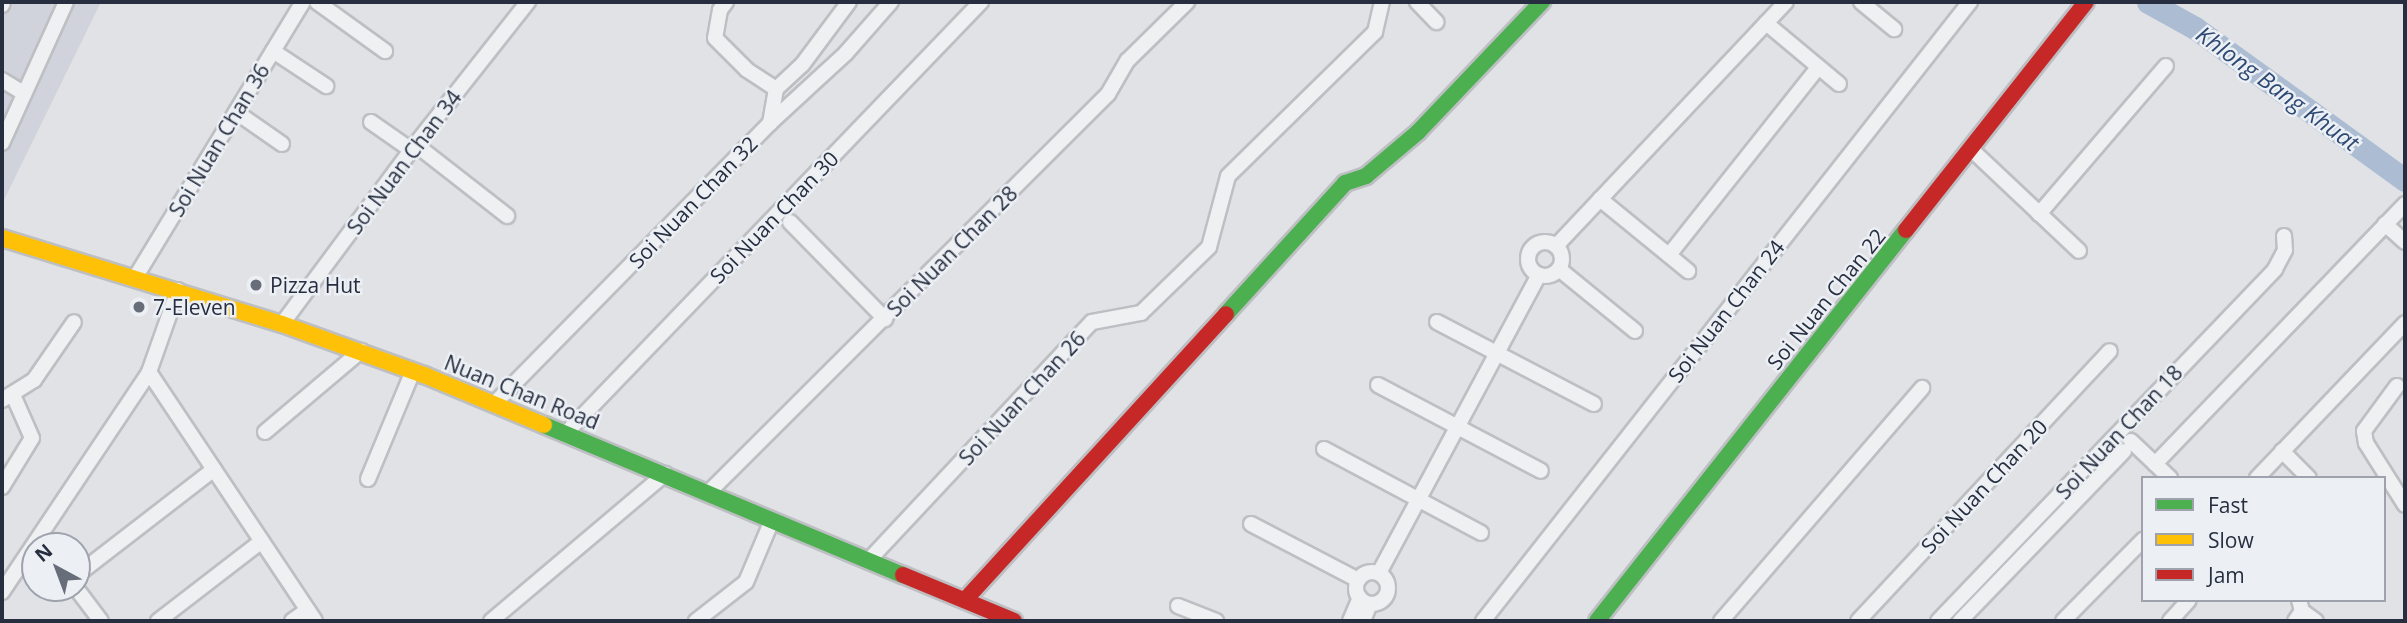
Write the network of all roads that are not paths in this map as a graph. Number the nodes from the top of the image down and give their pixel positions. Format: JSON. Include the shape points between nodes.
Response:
{"nodes":[{"id":1,"x":66,"y":2,"type":"edge"},
{"id":2,"x":303,"y":2,"type":"edge"},
{"id":3,"x":317,"y":2,"type":"edge"},
{"id":4,"x":726,"y":2,"type":"edge"},
{"id":5,"x":849,"y":2,"type":"edge"},
{"id":6,"x":891,"y":2,"type":"edge"},
{"id":7,"x":981,"y":2,"type":"edge"},
{"id":8,"x":1187,"y":2,"type":"edge"},
{"id":9,"x":1382,"y":2,"type":"edge"},
{"id":10,"x":1417,"y":2,"type":"edge"},
{"id":11,"x":1542,"y":2,"type":"edge"},
{"id":12,"x":1786,"y":2,"type":"edge"},
{"id":13,"x":1861,"y":2,"type":"edge"},
{"id":14,"x":1970,"y":2,"type":"edge"},
{"id":15,"x":2086,"y":2,"type":"edge"},
{"id":16,"x":521,"y":4,"type":"edge"},
{"id":17,"x":1436,"y":22,"type":"dead end"},
{"id":18,"x":1766,"y":23,"type":"junction"},
{"id":19,"x":1894,"y":29,"type":"dead end"},
{"id":20,"x":272,"y":51,"type":"junction"},
{"id":21,"x":385,"y":51,"type":"dead end"},
{"id":22,"x":2166,"y":66,"type":"dead end"},
{"id":23,"x":1818,"y":68,"type":"junction"},
{"id":24,"x":2,"y":80,"type":"edge"},
{"id":25,"x":1839,"y":84,"type":"dead end"},
{"id":26,"x":326,"y":86,"type":"dead end"},
{"id":27,"x":776,"y":89,"type":"junction"},
{"id":28,"x":24,"y":93,"type":"junction"},
{"id":29,"x":236,"y":112,"type":"junction"},
{"id":30,"x":371,"y":122,"type":"dead end"},
{"id":31,"x":770,"y":123,"type":"junction"},
{"id":32,"x":2,"y":143,"type":"edge"},
{"id":33,"x":282,"y":145,"type":"dead end"},
{"id":34,"x":413,"y":147,"type":"junction"},
{"id":35,"x":1972,"y":150,"type":"junction"},
{"id":36,"x":1600,"y":199,"type":"junction"},
{"id":37,"x":2405,"y":204,"type":"edge"},
{"id":38,"x":2039,"y":214,"type":"junction"},
{"id":39,"x":507,"y":216,"type":"dead end"},
{"id":40,"x":789,"y":222,"type":"dead end"},
{"id":41,"x":2385,"y":224,"type":"junction"},
{"id":42,"x":2284,"y":236,"type":"dead end"},
{"id":43,"x":2,"y":237,"type":"edge"},
{"id":44,"x":2405,"y":242,"type":"edge"},
{"id":45,"x":1556,"y":246,"type":"junction"},
{"id":46,"x":2079,"y":251,"type":"dead end"},
{"id":47,"x":1670,"y":255,"type":"junction"},
{"id":48,"x":1559,"y":269,"type":"junction"},
{"id":49,"x":1688,"y":271,"type":"dead end"},
{"id":50,"x":1539,"y":275,"type":"junction"},
{"id":51,"x":135,"y":278,"type":"junction"},
{"id":52,"x":178,"y":290,"type":"junction"},
{"id":53,"x":885,"y":319,"type":"junction"},
{"id":54,"x":1437,"y":321,"type":"dead end"},
{"id":55,"x":74,"y":322,"type":"dead end"},
{"id":56,"x":2405,"y":323,"type":"edge"},
{"id":57,"x":282,"y":324,"type":"junction"},
{"id":58,"x":1635,"y":331,"type":"dead end"},
{"id":59,"x":360,"y":351,"type":"junction"},
{"id":60,"x":2110,"y":351,"type":"dead end"},
{"id":61,"x":1497,"y":352,"type":"junction"},
{"id":62,"x":413,"y":371,"type":"junction"},
{"id":63,"x":149,"y":372,"type":"junction"},
{"id":64,"x":1378,"y":385,"type":"dead end"},
{"id":65,"x":2397,"y":386,"type":"dead end"},
{"id":66,"x":1922,"y":388,"type":"dead end"},
{"id":67,"x":7,"y":397,"type":"edge"},
{"id":68,"x":495,"y":403,"type":"junction"},
{"id":69,"x":1594,"y":404,"type":"dead end"},
{"id":70,"x":1456,"y":425,"type":"junction"},
{"id":71,"x":265,"y":432,"type":"dead end"},
{"id":72,"x":567,"y":432,"type":"junction"},
{"id":73,"x":1324,"y":449,"type":"dead end"},
{"id":74,"x":2282,"y":451,"type":"junction"},
{"id":75,"x":2155,"y":464,"type":"junction"},
{"id":76,"x":214,"y":469,"type":"junction"},
{"id":77,"x":1541,"y":471,"type":"dead end"},
{"id":78,"x":665,"y":474,"type":"junction"},
{"id":79,"x":2167,"y":476,"type":"edge"},
{"id":80,"x":2260,"y":476,"type":"edge"},
{"id":81,"x":2307,"y":476,"type":"edge"},
{"id":82,"x":368,"y":479,"type":"dead end"},
{"id":83,"x":2,"y":487,"type":"edge"},
{"id":84,"x":708,"y":493,"type":"junction"},
{"id":85,"x":1418,"y":500,"type":"junction"},
{"id":86,"x":2405,"y":505,"type":"edge"},
{"id":87,"x":772,"y":520,"type":"junction"},
{"id":88,"x":1251,"y":524,"type":"dead end"},
{"id":89,"x":47,"y":532,"type":"edge"},
{"id":90,"x":1481,"y":533,"type":"dead end"},
{"id":91,"x":262,"y":541,"type":"junction"},
{"id":92,"x":2141,"y":542,"type":"edge"},
{"id":93,"x":2013,"y":544,"type":"junction"},
{"id":94,"x":2024,"y":555,"type":"junction"},
{"id":95,"x":869,"y":560,"type":"junction"},
{"id":96,"x":91,"y":564,"type":"edge"},
{"id":97,"x":21,"y":568,"type":"edge"},
{"id":98,"x":1379,"y":573,"type":"junction"},
{"id":99,"x":1358,"y":580,"type":"junction"},
{"id":100,"x":2,"y":592,"type":"edge"},
{"id":101,"x":965,"y":600,"type":"junction"},
{"id":102,"x":1365,"y":601,"type":"junction"},
{"id":103,"x":87,"y":602,"type":"edge"},
{"id":104,"x":2187,"y":602,"type":"edge"},
{"id":105,"x":1178,"y":606,"type":"dead end"},
{"id":106,"x":2298,"y":611,"type":"edge"},
{"id":107,"x":311,"y":615,"type":"edge"},
{"id":108,"x":101,"y":621,"type":"edge"},
{"id":109,"x":158,"y":621,"type":"edge"},
{"id":110,"x":292,"y":621,"type":"edge"},
{"id":111,"x":491,"y":621,"type":"edge"},
{"id":112,"x":696,"y":621,"type":"edge"},
{"id":113,"x":1014,"y":621,"type":"edge"},
{"id":114,"x":1216,"y":621,"type":"edge"},
{"id":115,"x":1350,"y":621,"type":"edge"},
{"id":116,"x":1363,"y":621,"type":"edge"},
{"id":117,"x":1483,"y":621,"type":"edge"},
{"id":118,"x":1597,"y":621,"type":"edge"},
{"id":119,"x":1721,"y":621,"type":"edge"},
{"id":120,"x":1858,"y":621,"type":"edge"},
{"id":121,"x":1938,"y":621,"type":"edge"},
{"id":122,"x":1961,"y":621,"type":"edge"},
{"id":123,"x":2063,"y":621,"type":"edge"},
{"id":124,"x":2169,"y":621,"type":"edge"},
{"id":125,"x":2316,"y":621,"type":"edge"}],
"edges":[{"from":1,"to":28,"type":"street"},
{"from":2,"to":20,"type":"street","name":"Soi Nuan Chan 36"},
{"from":3,"to":21,"type":"street"},
{"from":4,"to":27,"type":"street","via":[[715,38],[747,70]]},
{"from":5,"to":27,"type":"street","via":[[802,65]]},
{"from":6,"to":31,"type":"street","name":"Soi Nuan Chan 32","via":[[846,53]]},
{"from":7,"to":72,"type":"street","name":"Soi Nuan Chan 30"},
{"from":8,"to":53,"type":"street","name":"Soi Nuan Chan 28","via":[[1128,60],[1108,94]]},
{"from":9,"to":95,"type":"street","name":"Soi Nuan Chan 26","via":[[1375,32],[1228,176],[1209,247],[1141,313],[1093,322]]},
{"from":10,"to":17,"type":"street"},
{"from":11,"to":101,"type":"street","via":[[1418,132],[1366,176],[1345,183]]},
{"from":12,"to":18,"type":"street"},
{"from":13,"to":19,"type":"street"},
{"from":14,"to":117,"type":"street","name":"Soi Nuan Chan 24"},
{"from":15,"to":35,"type":"street","name":"Soi Nuan Chan 22"},
{"from":16,"to":34,"type":"street","name":"Soi Nuan Chan 34"},
{"from":18,"to":23,"type":"street"},
{"from":18,"to":36,"type":"street"},
{"from":20,"to":26,"type":"street"},
{"from":20,"to":29,"type":"street","name":"Soi Nuan Chan 36"},
{"from":22,"to":38,"type":"street"},
{"from":23,"to":25,"type":"street"},
{"from":23,"to":47,"type":"street"},
{"from":24,"to":28,"type":"street"},
{"from":27,"to":31,"type":"street"},
{"from":28,"to":32,"type":"street"},
{"from":29,"to":33,"type":"street"},
{"from":29,"to":51,"type":"street","name":"Soi Nuan Chan 36"},
{"from":30,"to":34,"type":"street"},
{"from":31,"to":68,"type":"street","name":"Soi Nuan Chan 32"},
{"from":34,"to":39,"type":"street"},
{"from":34,"to":57,"type":"street","name":"Soi Nuan Chan 34"},
{"from":35,"to":38,"type":"street"},
{"from":35,"to":118,"type":"street","name":"Soi Nuan Chan 22"},
{"from":36,"to":45,"type":"street"},
{"from":36,"to":47,"type":"street"},
{"from":37,"to":41,"type":"street"},
{"from":38,"to":46,"type":"street"},
{"from":40,"to":53,"type":"street"},
{"from":41,"to":44,"type":"street"},
{"from":41,"to":75,"type":"street"},
{"from":42,"to":93,"type":"street","name":"Soi Nuan Chan 18","via":[[2285,250],[2275,269]]},
{"from":43,"to":51,"type":"street","name":"Nuan Chan Road"},
{"from":45,"to":48,"type":"street","via":[[1562,257]]},
{"from":45,"to":50,"type":"street","via":[[1540,243],[1531,251],[1528,262]]},
{"from":47,"to":49,"type":"street"},
{"from":48,"to":50,"type":"street","via":[[1550,276]]},
{"from":48,"to":58,"type":"street"},
{"from":50,"to":61,"type":"street"},
{"from":51,"to":52,"type":"street","name":"Nuan Chan Road"},
{"from":52,"to":57,"type":"street","name":"Nuan Chan Road"},
{"from":52,"to":63,"type":"street"},
{"from":53,"to":84,"type":"street","name":"Soi Nuan Chan 28"},
{"from":54,"to":61,"type":"street"},
{"from":55,"to":67,"type":"street","via":[[34,380]]},
{"from":56,"to":74,"type":"street"},
{"from":57,"to":59,"type":"street","name":"Nuan Chan Road"},
{"from":59,"to":62,"type":"street","name":"Nuan Chan Road"},
{"from":59,"to":71,"type":"street"},
{"from":60,"to":120,"type":"street","name":"Soi Nuan Chan 20"},
{"from":61,"to":69,"type":"street"},
{"from":61,"to":70,"type":"street"},
{"from":62,"to":68,"type":"street","name":"Nuan Chan Road"},
{"from":62,"to":82,"type":"street"},
{"from":63,"to":76,"type":"street"},
{"from":63,"to":89,"type":"street"},
{"from":64,"to":70,"type":"street"},
{"from":65,"to":86,"type":"street","via":[[2364,431],[2366,443]]},
{"from":66,"to":119,"type":"street"},
{"from":67,"to":83,"type":"street","via":[[32,438]]},
{"from":68,"to":72,"type":"street","name":"Nuan Chan Road"},
{"from":70,"to":77,"type":"street"},
{"from":70,"to":85,"type":"street"},
{"from":72,"to":78,"type":"street","name":"Nuan Chan Road"},
{"from":73,"to":85,"type":"street"},
{"from":74,"to":80,"type":"street"},
{"from":74,"to":81,"type":"street"},
{"from":75,"to":79,"type":"street"},
{"from":75,"to":94,"type":"street","via":[[2128,446]]},
{"from":76,"to":91,"type":"street"},
{"from":76,"to":96,"type":"street"},
{"from":78,"to":84,"type":"street","name":"Nuan Chan Road"},
{"from":78,"to":111,"type":"street"},
{"from":84,"to":87,"type":"street","name":"Nuan Chan Road"},
{"from":85,"to":90,"type":"street"},
{"from":85,"to":98,"type":"street"},
{"from":87,"to":95,"type":"street","name":"Nuan Chan Road"},
{"from":87,"to":112,"type":"street","via":[[746,582]]},
{"from":88,"to":99,"type":"street"},
{"from":91,"to":107,"type":"street"},
{"from":91,"to":109,"type":"street"},
{"from":92,"to":123,"type":"street"},
{"from":93,"to":94,"type":"street"},
{"from":93,"to":121,"type":"street","name":"Soi Nuan Chan 18"},
{"from":94,"to":122,"type":"street"},
{"from":95,"to":101,"type":"street","name":"Nuan Chan Road"},
{"from":97,"to":100,"type":"street"},
{"from":98,"to":99,"type":"street","via":[[1367,573]]},
{"from":98,"to":102,"type":"street","via":[[1388,583],[1388,594]]},
{"from":99,"to":102,"type":"street"},
{"from":101,"to":113,"type":"street","name":"Nuan Chan Road"},
{"from":102,"to":115,"type":"street"},
{"from":102,"to":116,"type":"street"},
{"from":103,"to":108,"type":"street"},
{"from":104,"to":124,"type":"street"},
{"from":105,"to":114,"type":"street"},
{"from":106,"to":125,"type":"street"},
{"from":107,"to":110,"type":"street"}]}
